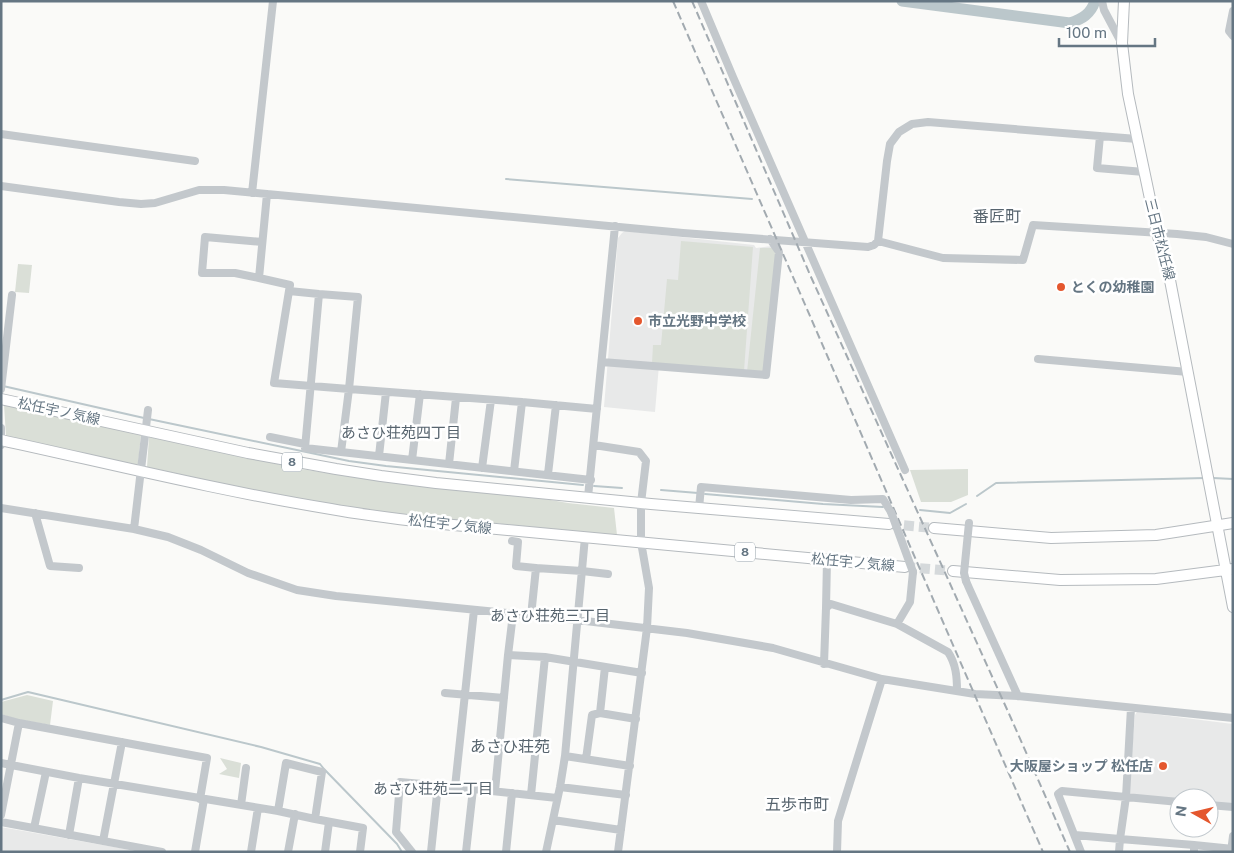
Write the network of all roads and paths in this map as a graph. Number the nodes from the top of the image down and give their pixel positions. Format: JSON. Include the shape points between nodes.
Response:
{"nodes":[{"id":1,"x":273,"y":1,"type":"edge"},
{"id":2,"x":701,"y":1,"type":"edge"},
{"id":3,"x":1102,"y":1,"type":"edge"},
{"id":4,"x":1124,"y":1,"type":"edge"},
{"id":5,"x":1233,"y":11,"type":"edge"},
{"id":6,"x":1233,"y":36,"type":"edge"},
{"id":7,"x":1122,"y":43,"type":"junction"},
{"id":8,"x":1,"y":134,"type":"edge"},
{"id":9,"x":1100,"y":136,"type":"junction"},
{"id":10,"x":1137,"y":139,"type":"junction"},
{"id":11,"x":195,"y":160,"type":"dead end"},
{"id":12,"x":1144,"y":172,"type":"junction"},
{"id":13,"x":1,"y":186,"type":"edge"},
{"id":14,"x":252,"y":193,"type":"junction"},
{"id":15,"x":267,"y":194,"type":"junction"},
{"id":16,"x":615,"y":226,"type":"junction"},
{"id":17,"x":1157,"y":232,"type":"junction"},
{"id":18,"x":770,"y":239,"type":"junction"},
{"id":19,"x":878,"y":241,"type":"junction"},
{"id":20,"x":262,"y":242,"type":"junction"},
{"id":21,"x":805,"y":242,"type":"junction"},
{"id":22,"x":1233,"y":244,"type":"edge"},
{"id":23,"x":259,"y":278,"type":"junction"},
{"id":24,"x":289,"y":291,"type":"junction"},
{"id":25,"x":319,"y":294,"type":"junction"},
{"id":26,"x":12,"y":295,"type":"dead end"},
{"id":27,"x":1038,"y":358,"type":"dead end"},
{"id":28,"x":602,"y":362,"type":"junction"},
{"id":29,"x":1188,"y":372,"type":"junction"},
{"id":30,"x":2,"y":385,"type":"edge"},
{"id":31,"x":311,"y":386,"type":"junction"},
{"id":32,"x":349,"y":389,"type":"junction"},
{"id":33,"x":386,"y":392,"type":"junction"},
{"id":34,"x":420,"y":394,"type":"junction"},
{"id":35,"x":456,"y":398,"type":"junction"},
{"id":36,"x":1,"y":399,"type":"edge"},
{"id":37,"x":490,"y":400,"type":"junction"},
{"id":38,"x":522,"y":402,"type":"junction"},
{"id":39,"x":556,"y":405,"type":"junction"},
{"id":40,"x":597,"y":409,"type":"junction"},
{"id":41,"x":148,"y":412,"type":"dead end"},
{"id":42,"x":147,"y":427,"type":"junction"},
{"id":43,"x":1,"y":428,"type":"edge"},
{"id":44,"x":270,"y":437,"type":"dead end"},
{"id":45,"x":2,"y":442,"type":"edge"},
{"id":46,"x":306,"y":444,"type":"junction"},
{"id":47,"x":594,"y":445,"type":"junction"},
{"id":48,"x":341,"y":452,"type":"junction"},
{"id":49,"x":379,"y":456,"type":"junction"},
{"id":50,"x":412,"y":460,"type":"junction"},
{"id":51,"x":449,"y":464,"type":"junction"},
{"id":52,"x":482,"y":468,"type":"junction"},
{"id":53,"x":141,"y":470,"type":"junction"},
{"id":54,"x":905,"y":470,"type":"dead end"},
{"id":55,"x":514,"y":471,"type":"junction"},
{"id":56,"x":548,"y":474,"type":"junction"},
{"id":57,"x":591,"y":480,"type":"junction"},
{"id":58,"x":588,"y":498,"type":"junction"},
{"id":59,"x":642,"y":502,"type":"junction"},
{"id":60,"x":1,"y":508,"type":"edge"},
{"id":61,"x":699,"y":508,"type":"junction"},
{"id":62,"x":35,"y":513,"type":"junction"},
{"id":63,"x":969,"y":523,"type":"dead end"},
{"id":64,"x":1233,"y":523,"type":"edge"},
{"id":65,"x":889,"y":524,"type":"tunnel mouth"},
{"id":66,"x":1217,"y":526,"type":"junction"},
{"id":67,"x":934,"y":528,"type":"tunnel mouth"},
{"id":68,"x":134,"y":529,"type":"junction"},
{"id":69,"x":585,"y":537,"type":"junction"},
{"id":70,"x":512,"y":541,"type":"dead end"},
{"id":71,"x":641,"y":542,"type":"junction"},
{"id":72,"x":827,"y":560,"type":"junction"},
{"id":73,"x":79,"y":568,"type":"dead end"},
{"id":74,"x":536,"y":568,"type":"junction"},
{"id":75,"x":909,"y":570,"type":"junction"},
{"id":76,"x":1229,"y":570,"type":"edge"},
{"id":77,"x":582,"y":571,"type":"junction"},
{"id":78,"x":953,"y":571,"type":"tunnel mouth"},
{"id":79,"x":608,"y":574,"type":"dead end"},
{"id":80,"x":1233,"y":607,"type":"edge"},
{"id":81,"x":826,"y":608,"type":"junction"},
{"id":82,"x":474,"y":610,"type":"junction"},
{"id":83,"x":513,"y":614,"type":"junction"},
{"id":84,"x":531,"y":616,"type":"junction"},
{"id":85,"x":577,"y":620,"type":"junction"},
{"id":86,"x":897,"y":624,"type":"junction"},
{"id":87,"x":647,"y":628,"type":"junction"},
{"id":88,"x":508,"y":655,"type":"junction"},
{"id":89,"x":545,"y":658,"type":"junction"},
{"id":90,"x":574,"y":663,"type":"junction"},
{"id":91,"x":824,"y":664,"type":"junction"},
{"id":92,"x":605,"y":667,"type":"junction"},
{"id":93,"x":642,"y":673,"type":"junction"},
{"id":94,"x":882,"y":679,"type":"junction"},
{"id":95,"x":957,"y":692,"type":"junction"},
{"id":96,"x":445,"y":693,"type":"dead end"},
{"id":97,"x":464,"y":695,"type":"junction"},
{"id":98,"x":1018,"y":696,"type":"junction"},
{"id":99,"x":504,"y":698,"type":"junction"},
{"id":100,"x":1131,"y":708,"type":"junction"},
{"id":101,"x":600,"y":713,"type":"junction"},
{"id":102,"x":1,"y":718,"type":"edge"},
{"id":103,"x":1233,"y":718,"type":"edge"},
{"id":104,"x":636,"y":719,"type":"junction"},
{"id":105,"x":19,"y":723,"type":"junction"},
{"id":106,"x":122,"y":742,"type":"junction"},
{"id":107,"x":565,"y":756,"type":"junction"},
{"id":108,"x":586,"y":759,"type":"junction"},
{"id":109,"x":1,"y":763,"type":"edge"},
{"id":110,"x":11,"y":765,"type":"junction"},
{"id":111,"x":630,"y":766,"type":"junction"},
{"id":112,"x":246,"y":768,"type":"dead end"},
{"id":113,"x":46,"y":772,"type":"junction"},
{"id":114,"x":79,"y":778,"type":"junction"},
{"id":115,"x":115,"y":784,"type":"junction"},
{"id":116,"x":438,"y":786,"type":"junction"},
{"id":117,"x":455,"y":787,"type":"junction"},
{"id":118,"x":560,"y":787,"type":"junction"},
{"id":119,"x":473,"y":789,"type":"junction"},
{"id":120,"x":495,"y":791,"type":"junction"},
{"id":121,"x":512,"y":792,"type":"junction"},
{"id":122,"x":531,"y":795,"type":"junction"},
{"id":123,"x":626,"y":795,"type":"junction"},
{"id":124,"x":557,"y":798,"type":"junction"},
{"id":125,"x":1126,"y":798,"type":"junction"},
{"id":126,"x":202,"y":799,"type":"junction"},
{"id":127,"x":1169,"y":801,"type":"edge"},
{"id":128,"x":241,"y":805,"type":"junction"},
{"id":129,"x":1219,"y":806,"type":"edge"},
{"id":130,"x":258,"y":808,"type":"junction"},
{"id":131,"x":1233,"y":808,"type":"edge"},
{"id":132,"x":278,"y":811,"type":"junction"},
{"id":133,"x":295,"y":814,"type":"junction"},
{"id":134,"x":1,"y":815,"type":"edge"},
{"id":135,"x":315,"y":819,"type":"junction"},
{"id":136,"x":553,"y":820,"type":"junction"},
{"id":137,"x":1,"y":822,"type":"edge"},
{"id":138,"x":329,"y":822,"type":"junction"},
{"id":139,"x":34,"y":828,"type":"junction"},
{"id":140,"x":621,"y":830,"type":"junction"},
{"id":141,"x":69,"y":835,"type":"junction"},
{"id":142,"x":1075,"y":835,"type":"junction"},
{"id":143,"x":1233,"y":836,"type":"edge"},
{"id":144,"x":1120,"y":839,"type":"junction"},
{"id":145,"x":103,"y":841,"type":"junction"},
{"id":146,"x":1158,"y":842,"type":"junction"},
{"id":147,"x":1194,"y":849,"type":"edge"},
{"id":148,"x":1232,"y":850,"type":"edge"},
{"id":149,"x":362,"y":851,"type":"edge"},
{"id":150,"x":162,"y":852,"type":"edge"},
{"id":151,"x":195,"y":852,"type":"edge"},
{"id":152,"x":251,"y":852,"type":"edge"},
{"id":153,"x":288,"y":852,"type":"edge"},
{"id":154,"x":325,"y":852,"type":"edge"},
{"id":155,"x":412,"y":852,"type":"edge"},
{"id":156,"x":430,"y":852,"type":"edge"},
{"id":157,"x":466,"y":852,"type":"edge"},
{"id":158,"x":506,"y":852,"type":"edge"},
{"id":159,"x":546,"y":852,"type":"edge"},
{"id":160,"x":618,"y":852,"type":"edge"},
{"id":161,"x":837,"y":852,"type":"edge"},
{"id":162,"x":1081,"y":852,"type":"edge"},
{"id":163,"x":1119,"y":852,"type":"edge"},
{"id":164,"x":1158,"y":852,"type":"edge"}],
"edges":[{"from":1,"to":14,"type":"street"},
{"from":2,"to":21,"type":"street"},
{"from":3,"to":7,"type":"street"},
{"from":4,"to":7,"type":"main road","name":"三日市松任線"},
{"from":5,"to":6,"type":"street","via":[[1229,31]]},
{"from":7,"to":10,"type":"main road","name":"三日市松任線"},
{"from":8,"to":11,"type":"street"},
{"from":9,"to":10,"type":"street"},
{"from":9,"to":12,"type":"street","via":[[1097,168]]},
{"from":9,"to":19,"type":"street","via":[[928,122],[912,124],[899,132],[890,144]]},
{"from":10,"to":12,"type":"main road","name":"三日市松任線"},
{"from":12,"to":17,"type":"main road","name":"三日市松任線"},
{"from":13,"to":14,"type":"street","via":[[141,204],[199,190]]},
{"from":14,"to":15,"type":"street"},
{"from":15,"to":16,"type":"street"},
{"from":15,"to":20,"type":"street"},
{"from":16,"to":18,"type":"street"},
{"from":16,"to":28,"type":"street"},
{"from":17,"to":19,"type":"street","via":[[1033,226],[1023,260],[943,258]]},
{"from":17,"to":22,"type":"street","via":[[1206,237]]},
{"from":17,"to":29,"type":"main road","name":"三日市松任線","via":[[1170,275]]},
{"from":18,"to":21,"type":"street"},
{"from":18,"to":28,"type":"street","via":[[779,252],[766,375]]},
{"from":19,"to":21,"type":"street","via":[[868,247]]},
{"from":20,"to":23,"type":"street"},
{"from":20,"to":23,"type":"street","via":[[205,237],[202,273],[235,273]]},
{"from":21,"to":54,"type":"street"},
{"from":23,"to":24,"type":"street","via":[[290,285]]},
{"from":24,"to":25,"type":"street"},
{"from":24,"to":31,"type":"street","via":[[274,383]]},
{"from":25,"to":31,"type":"street"},
{"from":25,"to":32,"type":"street","via":[[358,297]]},
{"from":26,"to":30,"type":"street"},
{"from":27,"to":29,"type":"street"},
{"from":28,"to":40,"type":"street"},
{"from":29,"to":66,"type":"main road","name":"三日市松任線"},
{"from":31,"to":32,"type":"street"},
{"from":31,"to":46,"type":"street"},
{"from":32,"to":33,"type":"street"},
{"from":32,"to":48,"type":"street"},
{"from":33,"to":34,"type":"street"},
{"from":33,"to":49,"type":"street"},
{"from":34,"to":35,"type":"street"},
{"from":34,"to":50,"type":"street"},
{"from":35,"to":37,"type":"street"},
{"from":35,"to":51,"type":"street"},
{"from":36,"to":42,"type":"main road","name":"松任宇ノ気線","number":"8"},
{"from":37,"to":38,"type":"street"},
{"from":37,"to":52,"type":"street"},
{"from":38,"to":39,"type":"street"},
{"from":38,"to":55,"type":"street"},
{"from":39,"to":40,"type":"street"},
{"from":39,"to":56,"type":"street"},
{"from":40,"to":47,"type":"street"},
{"from":41,"to":42,"type":"street"},
{"from":42,"to":53,"type":"street"},
{"from":42,"to":58,"type":"main road","name":"松任宇ノ気線","number":"8","via":[[256,454],[345,471]]},
{"from":43,"to":45,"type":"street"},
{"from":44,"to":46,"type":"street"},
{"from":45,"to":53,"type":"main road","name":"松任宇ノ気線","number":"8"},
{"from":46,"to":48,"type":"street","via":[[305,448]]},
{"from":47,"to":57,"type":"street"},
{"from":47,"to":59,"type":"street","via":[[640,452],[646,461]]},
{"from":48,"to":49,"type":"street"},
{"from":49,"to":50,"type":"street"},
{"from":50,"to":51,"type":"street"},
{"from":51,"to":52,"type":"street"},
{"from":52,"to":55,"type":"street"},
{"from":53,"to":68,"type":"street"},
{"from":53,"to":69,"type":"main road","name":"松任宇ノ気線","number":"8","via":[[332,510]]},
{"from":55,"to":56,"type":"street"},
{"from":56,"to":57,"type":"street"},
{"from":57,"to":58,"type":"street"},
{"from":58,"to":59,"type":"main road","name":"松任宇ノ気線","number":"8"},
{"from":59,"to":61,"type":"main road","name":"松任宇ノ気線","number":"8"},
{"from":59,"to":71,"type":"street"},
{"from":60,"to":62,"type":"street"},
{"from":61,"to":65,"type":"main road","name":"松任宇ノ気線","number":"8"},
{"from":61,"to":75,"type":"street","bridge":true,"via":[[701,487],[852,500],[883,499],[891,512]]},
{"from":62,"to":68,"type":"street"},
{"from":62,"to":73,"type":"street","via":[[50,566]]},
{"from":63,"to":98,"type":"street","bridge":true,"via":[[964,574]]},
{"from":64,"to":66,"type":"main road"},
{"from":66,"to":67,"type":"main road","via":[[1156,535],[1051,538]]},
{"from":66,"to":76,"type":"main road","name":"三日市松任線"},
{"from":68,"to":82,"type":"street","via":[[168,537],[248,574],[297,590]]},
{"from":69,"to":71,"type":"main road","name":"松任宇ノ気線","number":"8"},
{"from":69,"to":77,"type":"street"},
{"from":70,"to":74,"type":"street","via":[[518,542],[516,566]]},
{"from":71,"to":72,"type":"main road","name":"松任宇ノ気線","number":"8"},
{"from":71,"to":87,"type":"street","via":[[649,588]]},
{"from":72,"to":75,"type":"main road","name":"松任宇ノ気線","number":"8"},
{"from":72,"to":81,"type":"street"},
{"from":74,"to":77,"type":"street"},
{"from":74,"to":84,"type":"street"},
{"from":75,"to":86,"type":"street","via":[[910,602]]},
{"from":76,"to":78,"type":"main road","via":[[1156,579],[1070,580]]},
{"from":76,"to":80,"type":"main road","name":"三日市松任線"},
{"from":77,"to":79,"type":"street"},
{"from":77,"to":85,"type":"street"},
{"from":81,"to":86,"type":"street","via":[[831,604]]},
{"from":81,"to":91,"type":"street"},
{"from":82,"to":83,"type":"street"},
{"from":82,"to":97,"type":"street"},
{"from":83,"to":84,"type":"street"},
{"from":83,"to":88,"type":"street"},
{"from":84,"to":85,"type":"street"},
{"from":85,"to":87,"type":"street"},
{"from":85,"to":90,"type":"street"},
{"from":86,"to":95,"type":"street","via":[[948,652],[953,660]]},
{"from":87,"to":91,"type":"street","via":[[773,648]]},
{"from":87,"to":93,"type":"street"},
{"from":88,"to":89,"type":"street"},
{"from":88,"to":99,"type":"street"},
{"from":89,"to":90,"type":"street"},
{"from":89,"to":122,"type":"street"},
{"from":90,"to":92,"type":"street"},
{"from":90,"to":107,"type":"street"},
{"from":91,"to":94,"type":"street"},
{"from":92,"to":93,"type":"street"},
{"from":92,"to":101,"type":"street"},
{"from":93,"to":104,"type":"street"},
{"from":94,"to":95,"type":"street"},
{"from":94,"to":161,"type":"street","via":[[838,821]]},
{"from":95,"to":98,"type":"street"},
{"from":96,"to":97,"type":"street"},
{"from":97,"to":99,"type":"street"},
{"from":97,"to":117,"type":"street"},
{"from":98,"to":100,"type":"street"},
{"from":99,"to":120,"type":"street"},
{"from":100,"to":103,"type":"street"},
{"from":100,"to":125,"type":"street"},
{"from":101,"to":104,"type":"street"},
{"from":101,"to":108,"type":"street","via":[[592,715]]},
{"from":102,"to":105,"type":"street"},
{"from":104,"to":111,"type":"street"},
{"from":105,"to":106,"type":"street"},
{"from":105,"to":110,"type":"street"},
{"from":106,"to":115,"type":"street"},
{"from":106,"to":126,"type":"street","via":[[206,758]]},
{"from":107,"to":108,"type":"street"},
{"from":107,"to":118,"type":"street"},
{"from":108,"to":111,"type":"street"},
{"from":109,"to":110,"type":"street"},
{"from":110,"to":113,"type":"street"},
{"from":110,"to":134,"type":"street"},
{"from":111,"to":123,"type":"street"},
{"from":112,"to":128,"type":"street"},
{"from":113,"to":114,"type":"street"},
{"from":113,"to":139,"type":"street"},
{"from":114,"to":115,"type":"street"},
{"from":114,"to":141,"type":"street"},
{"from":115,"to":126,"type":"street"},
{"from":115,"to":145,"type":"street"},
{"from":116,"to":117,"type":"street"},
{"from":116,"to":155,"type":"street","via":[[400,782],[396,832]]},
{"from":116,"to":156,"type":"street"},
{"from":117,"to":119,"type":"street"},
{"from":118,"to":123,"type":"street"},
{"from":118,"to":124,"type":"street"},
{"from":119,"to":120,"type":"street"},
{"from":119,"to":157,"type":"street"},
{"from":120,"to":121,"type":"street"},
{"from":121,"to":122,"type":"street"},
{"from":121,"to":158,"type":"street"},
{"from":122,"to":124,"type":"street"},
{"from":123,"to":140,"type":"street"},
{"from":124,"to":136,"type":"street"},
{"from":125,"to":127,"type":"street"},
{"from":125,"to":142,"type":"street","via":[[1062,791],[1058,794]]},
{"from":125,"to":144,"type":"street"},
{"from":126,"to":128,"type":"street"},
{"from":126,"to":151,"type":"street"},
{"from":128,"to":130,"type":"street"},
{"from":129,"to":131,"type":"street"},
{"from":130,"to":132,"type":"street"},
{"from":130,"to":152,"type":"street"},
{"from":132,"to":133,"type":"street"},
{"from":132,"to":135,"type":"street","via":[[286,763],[322,772]]},
{"from":133,"to":135,"type":"street"},
{"from":133,"to":153,"type":"street"},
{"from":135,"to":138,"type":"street"},
{"from":136,"to":140,"type":"street"},
{"from":136,"to":159,"type":"street"},
{"from":137,"to":139,"type":"street"},
{"from":138,"to":149,"type":"street","via":[[363,828]]},
{"from":138,"to":154,"type":"street"},
{"from":139,"to":141,"type":"street"},
{"from":140,"to":160,"type":"street"},
{"from":141,"to":145,"type":"street"},
{"from":142,"to":144,"type":"street"},
{"from":142,"to":162,"type":"street"},
{"from":143,"to":148,"type":"street"},
{"from":144,"to":146,"type":"street"},
{"from":144,"to":163,"type":"street"},
{"from":145,"to":150,"type":"street"},
{"from":146,"to":147,"type":"street"},
{"from":146,"to":164,"type":"street"},
{"from":147,"to":148,"type":"street"}]}
